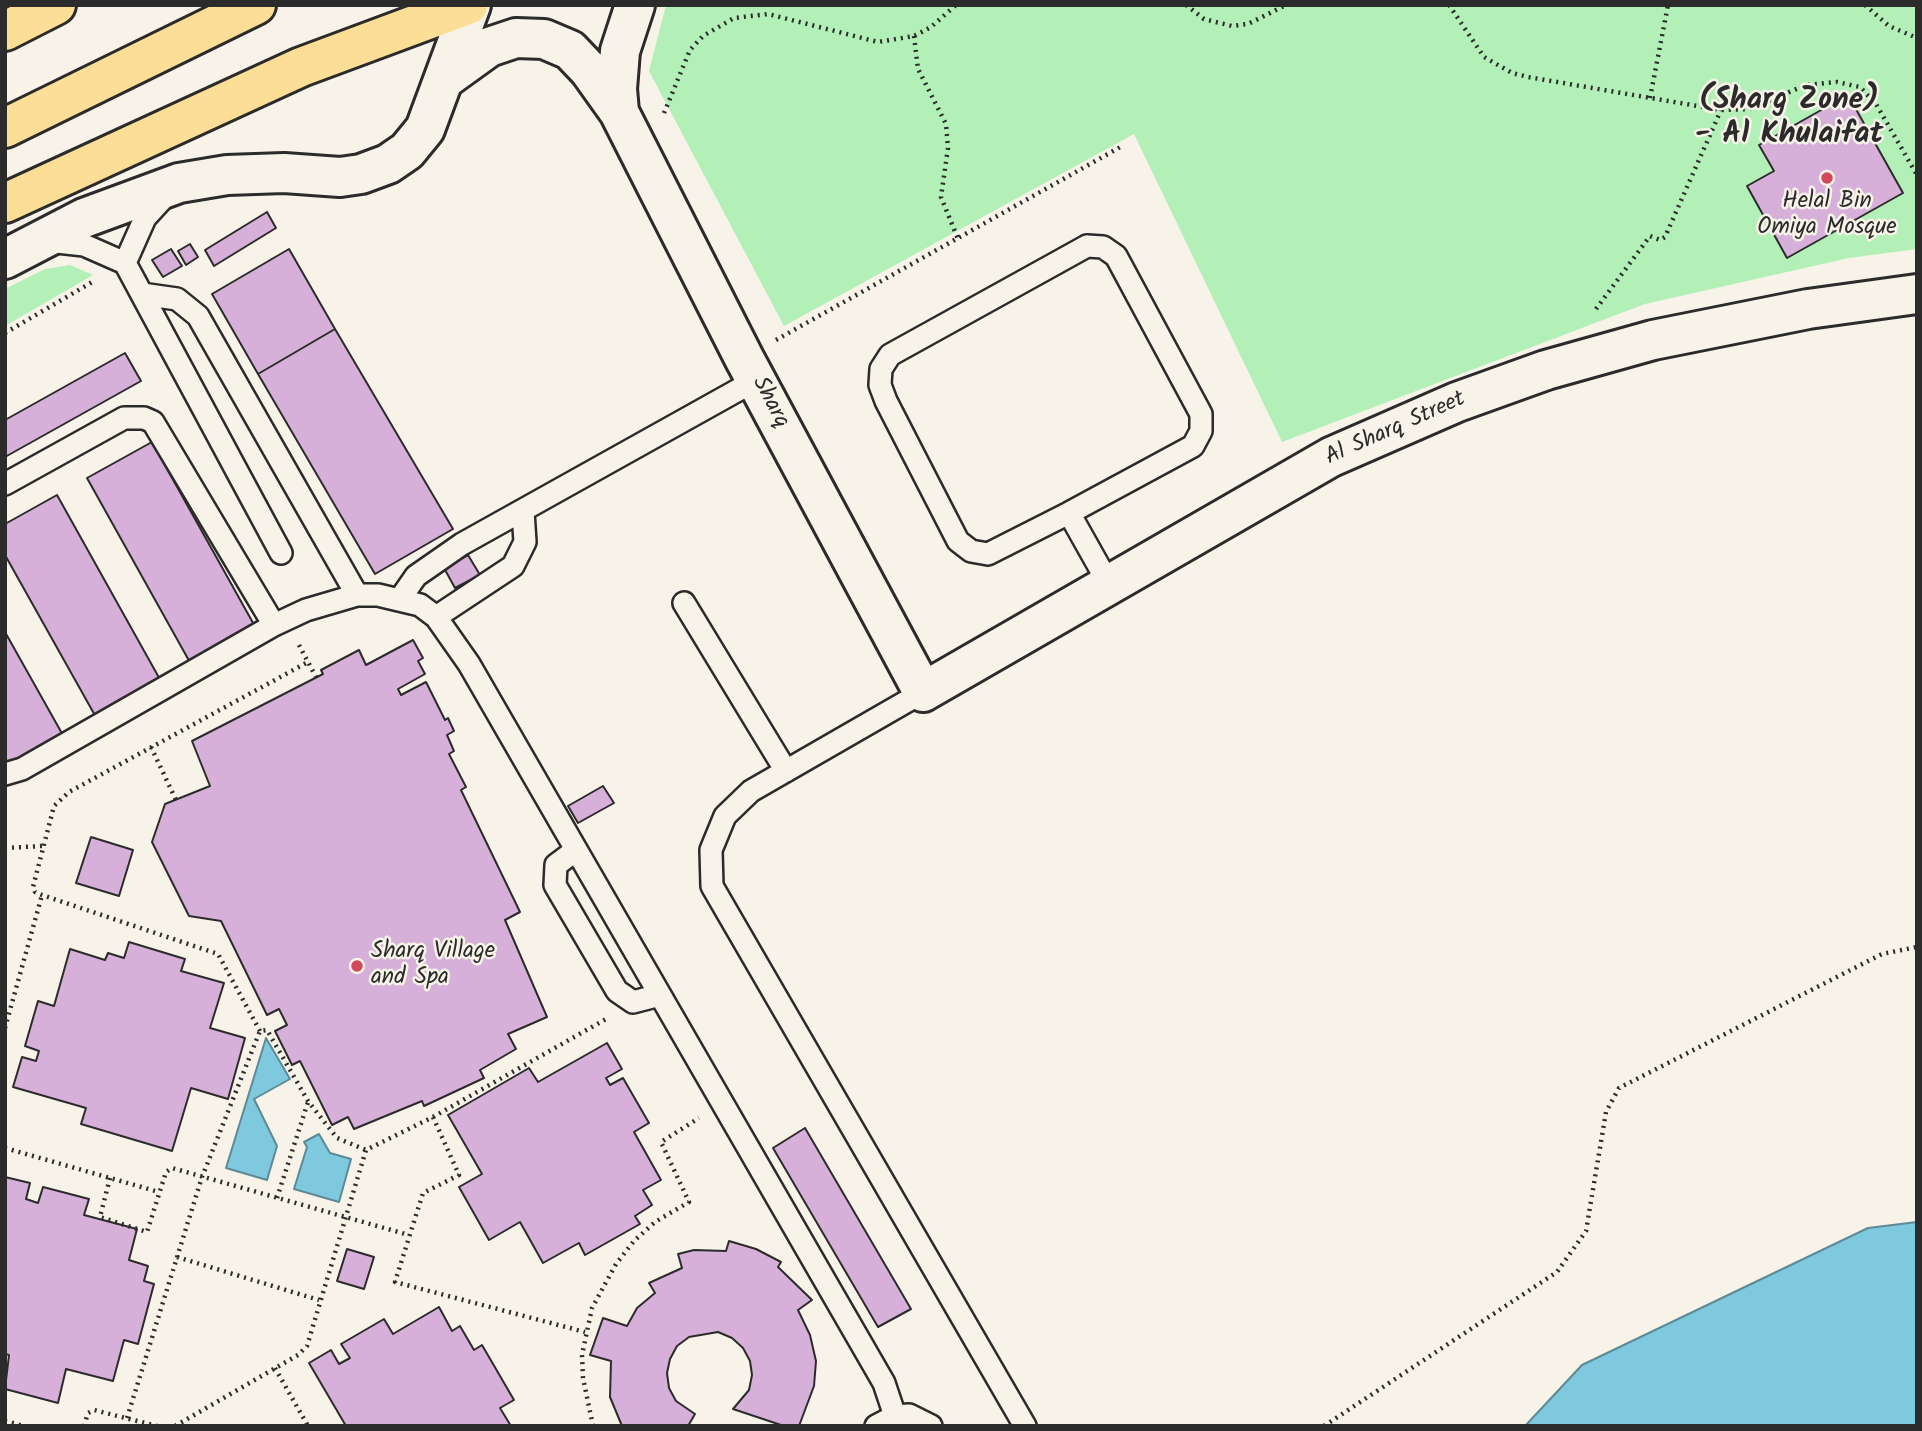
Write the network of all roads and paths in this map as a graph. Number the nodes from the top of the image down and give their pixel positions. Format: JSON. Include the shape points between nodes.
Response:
{"nodes":[{"id":1,"x":56,"y":5,"type":"edge"},
{"id":2,"x":256,"y":5,"type":"edge"},
{"id":3,"x":470,"y":5,"type":"edge"},
{"id":4,"x":635,"y":5,"type":"edge"},
{"id":5,"x":956,"y":5,"type":"edge"},
{"id":6,"x":1186,"y":5,"type":"edge"},
{"id":7,"x":1286,"y":5,"type":"edge"},
{"id":8,"x":1449,"y":5,"type":"edge"},
{"id":9,"x":1668,"y":5,"type":"edge"},
{"id":10,"x":1865,"y":5,"type":"edge"},
{"id":11,"x":5,"y":31,"type":"edge"},
{"id":12,"x":914,"y":36,"type":"junction"},
{"id":13,"x":1917,"y":38,"type":"edge"},
{"id":14,"x":446,"y":78,"type":"junction"},
{"id":15,"x":1650,"y":98,"type":"junction"},
{"id":16,"x":1721,"y":110,"type":"junction"},
{"id":17,"x":626,"y":127,"type":"junction"},
{"id":18,"x":5,"y":128,"type":"edge"},
{"id":19,"x":1124,"y":145,"type":"dead end"},
{"id":20,"x":1917,"y":175,"type":"edge"},
{"id":21,"x":179,"y":183,"type":"junction"},
{"id":22,"x":5,"y":203,"type":"edge"},
{"id":23,"x":958,"y":239,"type":"junction"},
{"id":24,"x":40,"y":240,"type":"junction"},
{"id":25,"x":5,"y":259,"type":"edge"},
{"id":26,"x":125,"y":263,"type":"junction"},
{"id":27,"x":142,"y":294,"type":"junction"},
{"id":28,"x":1917,"y":294,"type":"edge"},
{"id":29,"x":1596,"y":309,"type":"dead end"},
{"id":30,"x":5,"y":333,"type":"edge"},
{"id":31,"x":750,"y":369,"type":"junction"},
{"id":32,"x":5,"y":484,"type":"edge"},
{"id":33,"x":523,"y":511,"type":"junction"},
{"id":34,"x":1069,"y":513,"type":"junction"},
{"id":35,"x":281,"y":554,"type":"dead end"},
{"id":36,"x":1110,"y":586,"type":"junction"},
{"id":37,"x":357,"y":595,"type":"junction"},
{"id":38,"x":400,"y":599,"type":"junction"},
{"id":39,"x":684,"y":603,"type":"dead end"},
{"id":40,"x":436,"y":617,"type":"junction"},
{"id":41,"x":274,"y":625,"type":"junction"},
{"id":42,"x":308,"y":662,"type":"dead end"},
{"id":43,"x":923,"y":692,"type":"junction"},
{"id":44,"x":151,"y":747,"type":"junction"},
{"id":45,"x":786,"y":771,"type":"junction"},
{"id":46,"x":5,"y":774,"type":"edge"},
{"id":47,"x":176,"y":800,"type":"dead end"},
{"id":48,"x":42,"y":846,"type":"junction"},
{"id":49,"x":5,"y":848,"type":"edge"},
{"id":50,"x":576,"y":850,"type":"junction"},
{"id":51,"x":42,"y":895,"type":"junction"},
{"id":52,"x":1917,"y":947,"type":"edge"},
{"id":53,"x":660,"y":995,"type":"junction"},
{"id":54,"x":634,"y":1003,"type":"junction"},
{"id":55,"x":5,"y":1028,"type":"edge"},
{"id":56,"x":260,"y":1031,"type":"junction"},
{"id":57,"x":308,"y":1101,"type":"junction"},
{"id":58,"x":723,"y":1105,"type":"junction"},
{"id":59,"x":433,"y":1117,"type":"junction"},
{"id":60,"x":5,"y":1148,"type":"edge"},
{"id":61,"x":366,"y":1150,"type":"junction"},
{"id":62,"x":202,"y":1177,"type":"junction"},
{"id":63,"x":110,"y":1178,"type":"junction"},
{"id":64,"x":159,"y":1192,"type":"junction"},
{"id":65,"x":277,"y":1198,"type":"junction"},
{"id":66,"x":345,"y":1217,"type":"junction"},
{"id":67,"x":409,"y":1235,"type":"junction"},
{"id":68,"x":177,"y":1257,"type":"junction"},
{"id":69,"x":318,"y":1300,"type":"junction"},
{"id":70,"x":585,"y":1332,"type":"junction"},
{"id":71,"x":275,"y":1368,"type":"junction"},
{"id":72,"x":895,"y":1416,"type":"junction"},
{"id":73,"x":127,"y":1418,"type":"junction"},
{"id":74,"x":5,"y":1421,"type":"edge"},
{"id":75,"x":24,"y":1426,"type":"edge"},
{"id":76,"x":84,"y":1426,"type":"edge"},
{"id":77,"x":157,"y":1426,"type":"edge"},
{"id":78,"x":175,"y":1426,"type":"edge"},
{"id":79,"x":308,"y":1426,"type":"edge"},
{"id":80,"x":593,"y":1426,"type":"edge"},
{"id":81,"x":876,"y":1426,"type":"edge"},
{"id":82,"x":932,"y":1426,"type":"edge"},
{"id":83,"x":1025,"y":1426,"type":"edge"},
{"id":84,"x":1324,"y":1426,"type":"edge"}],
"edges":[{"from":1,"to":11,"type":"highway"},
{"from":2,"to":18,"type":"highway"},
{"from":3,"to":14,"type":"street"},
{"from":3,"to":22,"type":"highway","via":[[301,67]]},
{"from":4,"to":17,"type":"street","name":"Sharq","via":[[620,51],[617,89]]},
{"from":5,"to":12,"type":"path"},
{"from":6,"to":7,"type":"path","via":[[1204,19],[1232,26],[1248,24]]},
{"from":8,"to":15,"type":"path","via":[[1473,44],[1498,67],[1528,77]]},
{"from":9,"to":15,"type":"path"},
{"from":10,"to":13,"type":"path","via":[[1889,26]]},
{"from":12,"to":17,"type":"path","via":[[869,41],[777,16],[734,18],[703,36],[691,50],[660,124]]},
{"from":12,"to":23,"type":"path","via":[[918,69],[949,136],[941,197]]},
{"from":14,"to":17,"type":"street","name":"Sharq","via":[[489,47],[516,38],[544,39],[570,50],[589,70]]},
{"from":14,"to":21,"type":"street","via":[[425,129],[388,164],[340,177],[227,175]]},
{"from":15,"to":16,"type":"path"},
{"from":16,"to":20,"type":"path","via":[[1749,109],[1806,85],[1837,82],[1860,87],[1876,104]]},
{"from":16,"to":29,"type":"path","via":[[1665,237],[1650,236]]},
{"from":17,"to":31,"type":"street","name":"Sharq"},
{"from":19,"to":23,"type":"path"},
{"from":21,"to":24,"type":"street","via":[[84,218]]},
{"from":21,"to":26,"type":"lane","via":[[145,218]]},
{"from":23,"to":31,"type":"path"},
{"from":24,"to":25,"type":"street"},
{"from":24,"to":26,"type":"lane","via":[[84,245]]},
{"from":26,"to":27,"type":"lane"},
{"from":26,"to":30,"type":"path"},
{"from":27,"to":35,"type":"lane"},
{"from":27,"to":37,"type":"lane","via":[[177,299],[198,316]]},
{"from":28,"to":36,"type":"street","name":"Al Sharq Street","via":[[1808,309],[1653,340],[1534,374],[1331,457]]},
{"from":31,"to":33,"type":"lane"},
{"from":31,"to":43,"type":"street","name":"Sharq"},
{"from":32,"to":41,"type":"lane","via":[[124,418],[153,422]]},
{"from":33,"to":38,"type":"lane","via":[[429,565]]},
{"from":33,"to":40,"type":"lane","via":[[525,542],[513,566]]},
{"from":34,"to":34,"type":"lane","via":[[1193,446],[1201,431],[1201,414],[1187,387],[1116,256],[1103,247],[1087,246],[1064,258],[890,355],[881,369],[886,401],[958,541],[971,551],[988,554]]},
{"from":34,"to":36,"type":"lane"},
{"from":36,"to":43,"type":"street","name":"Al Sharq Street"},
{"from":37,"to":38,"type":"lane"},
{"from":37,"to":41,"type":"lane","via":[[330,601]]},
{"from":38,"to":40,"type":"lane"},
{"from":39,"to":45,"type":"lane"},
{"from":40,"to":50,"type":"lane","via":[[469,664]]},
{"from":41,"to":46,"type":"lane","via":[[22,769]]},
{"from":42,"to":44,"type":"path"},
{"from":43,"to":45,"type":"lane"},
{"from":44,"to":47,"type":"path"},
{"from":44,"to":48,"type":"path","via":[[61,799],[54,806]]},
{"from":45,"to":83,"type":"lane","via":[[751,791],[725,816],[710,850],[712,886]]},
{"from":48,"to":49,"type":"path"},
{"from":48,"to":51,"type":"path","via":[[33,887]]},
{"from":50,"to":53,"type":"lane"},
{"from":50,"to":54,"type":"lane","via":[[556,866],[555,885],[617,991]]},
{"from":51,"to":55,"type":"path"},
{"from":51,"to":56,"type":"path","via":[[218,954]]},
{"from":52,"to":84,"type":"path","via":[[1882,954],[1619,1088],[1606,1111],[1586,1231],[1557,1272]]},
{"from":53,"to":54,"type":"lane"},
{"from":53,"to":58,"type":"lane"},
{"from":54,"to":59,"type":"path"},
{"from":56,"to":57,"type":"path","via":[[267,1030]]},
{"from":56,"to":62,"type":"path"},
{"from":57,"to":61,"type":"path","via":[[337,1138]]},
{"from":57,"to":65,"type":"path"},
{"from":58,"to":70,"type":"path","via":[[661,1142],[689,1202],[655,1222],[628,1249],[603,1285]]},
{"from":58,"to":72,"type":"lane","via":[[884,1383]]},
{"from":59,"to":61,"type":"path"},
{"from":59,"to":67,"type":"path","via":[[459,1175],[423,1193]]},
{"from":60,"to":63,"type":"path"},
{"from":61,"to":66,"type":"path"},
{"from":62,"to":64,"type":"path","via":[[168,1170]]},
{"from":62,"to":65,"type":"path"},
{"from":62,"to":68,"type":"path"},
{"from":63,"to":64,"type":"path"},
{"from":63,"to":64,"type":"path","via":[[100,1217],[147,1231]]},
{"from":65,"to":66,"type":"path"},
{"from":66,"to":67,"type":"path"},
{"from":66,"to":69,"type":"path"},
{"from":67,"to":70,"type":"path","via":[[394,1279],[397,1284]]},
{"from":68,"to":69,"type":"path"},
{"from":68,"to":73,"type":"path"},
{"from":69,"to":71,"type":"path","via":[[307,1346]]},
{"from":70,"to":80,"type":"path","via":[[583,1378]]},
{"from":71,"to":78,"type":"path"},
{"from":71,"to":79,"type":"path"},
{"from":72,"to":81,"type":"lane"},
{"from":72,"to":82,"type":"lane","via":[[909,1415]]},
{"from":73,"to":76,"type":"path","via":[[94,1410]]},
{"from":73,"to":77,"type":"path"},
{"from":74,"to":75,"type":"path"}]}
